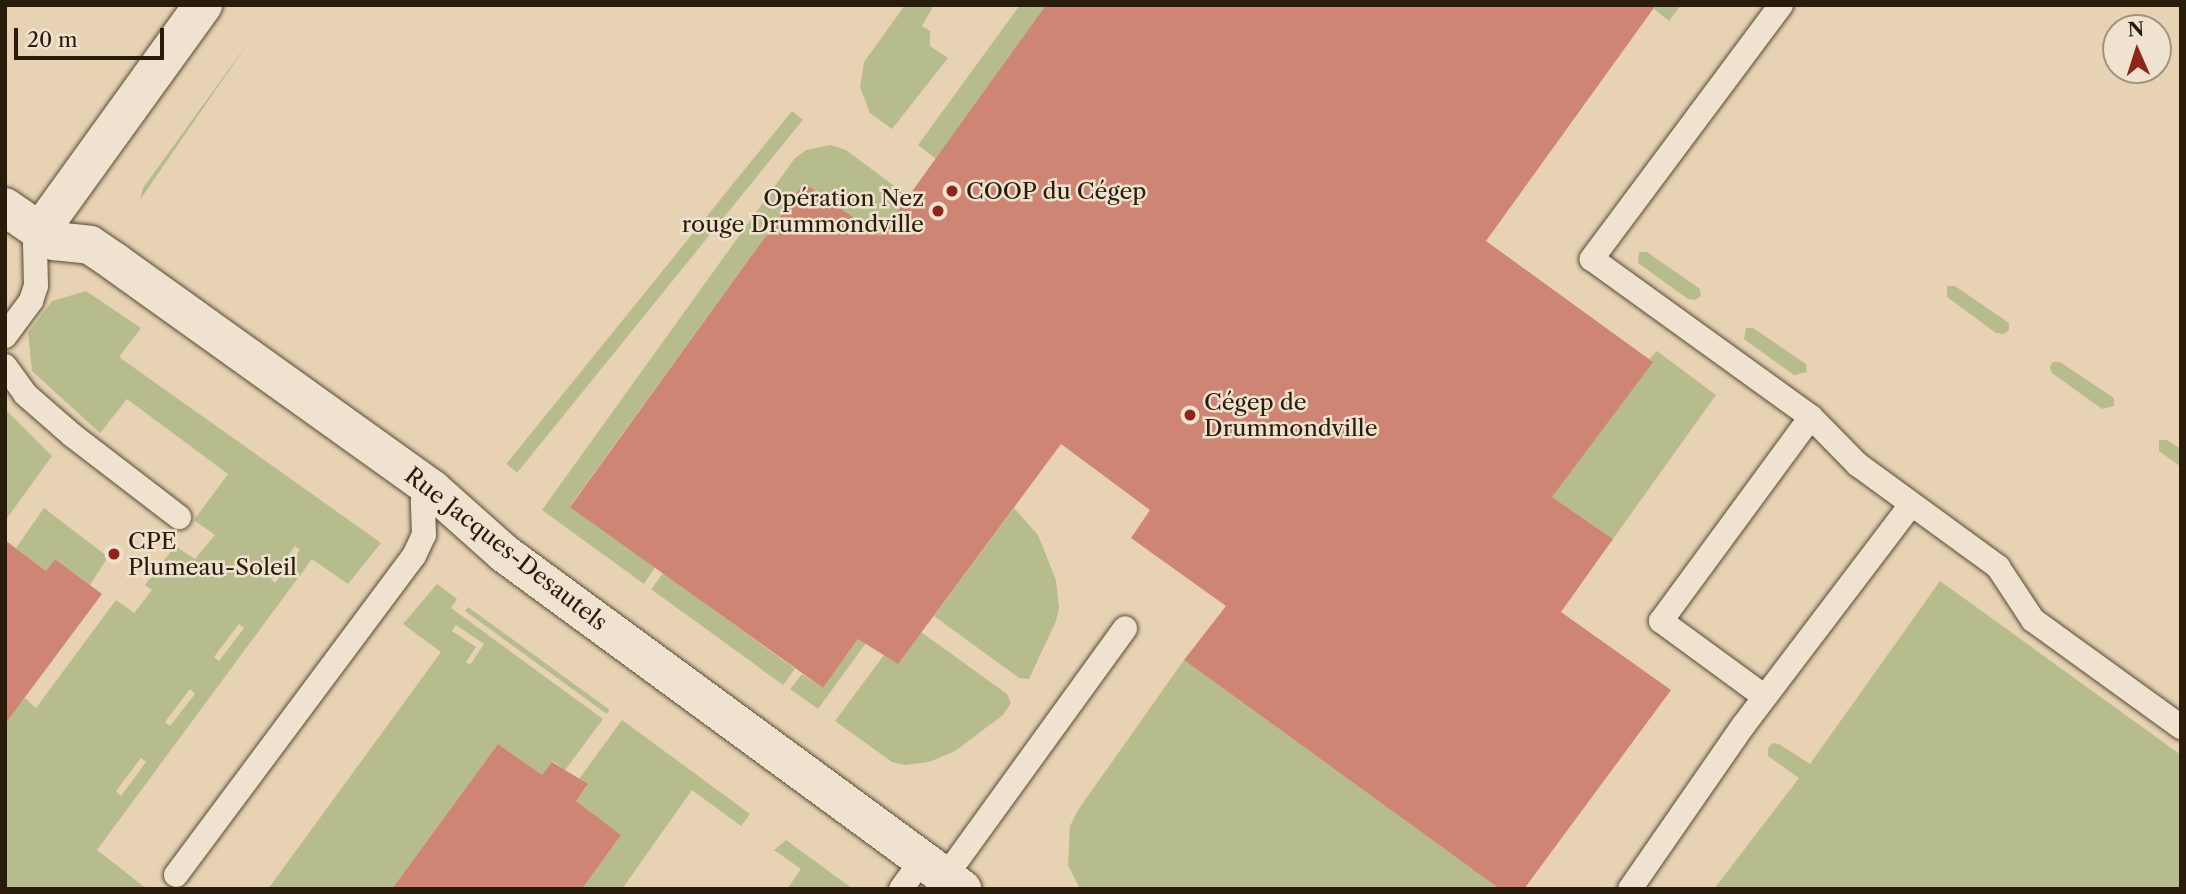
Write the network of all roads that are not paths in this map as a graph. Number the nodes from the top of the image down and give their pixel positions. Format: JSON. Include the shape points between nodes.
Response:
{"nodes":[{"id":1,"x":203,"y":5,"type":"edge"},
{"id":2,"x":1781,"y":5,"type":"edge"},
{"id":3,"x":5,"y":207,"type":"edge"},
{"id":4,"x":40,"y":231,"type":"junction"},
{"id":5,"x":5,"y":336,"type":"edge"},
{"id":6,"x":5,"y":366,"type":"edge"},
{"id":7,"x":1811,"y":417,"type":"junction"},
{"id":8,"x":432,"y":489,"type":"junction"},
{"id":9,"x":1911,"y":505,"type":"junction"},
{"id":10,"x":178,"y":517,"type":"dead end"},
{"id":11,"x":1125,"y":628,"type":"dead end"},
{"id":12,"x":1765,"y":697,"type":"junction"},
{"id":13,"x":2181,"y":727,"type":"edge"},
{"id":14,"x":176,"y":875,"type":"dead end"},
{"id":15,"x":933,"y":878,"type":"edge"},
{"id":16,"x":1630,"y":889,"type":"edge"}],
"edges":[{"from":1,"to":4,"type":"street"},
{"from":2,"to":7,"type":"lane","via":[[1592,259]]},
{"from":3,"to":4,"type":"street","name":"Rue Jacques-Desautels"},
{"from":4,"to":5,"type":"lane","via":[[31,301]]},
{"from":4,"to":8,"type":"street","name":"Rue Jacques-Desautels","via":[[54,241],[90,244]]},
{"from":6,"to":10,"type":"lane","via":[[25,394],[88,449]]},
{"from":7,"to":9,"type":"lane","via":[[1857,464]]},
{"from":7,"to":12,"type":"lane","via":[[1661,621]]},
{"from":8,"to":14,"type":"lane","via":[[423,501],[424,535],[414,556]]},
{"from":8,"to":15,"type":"street","name":"Rue Jacques-Desautels","via":[[505,554]]},
{"from":9,"to":12,"type":"lane"},
{"from":9,"to":13,"type":"lane","via":[[1998,567],[2033,620]]},
{"from":11,"to":15,"type":"lane"},
{"from":12,"to":16,"type":"lane"}]}
